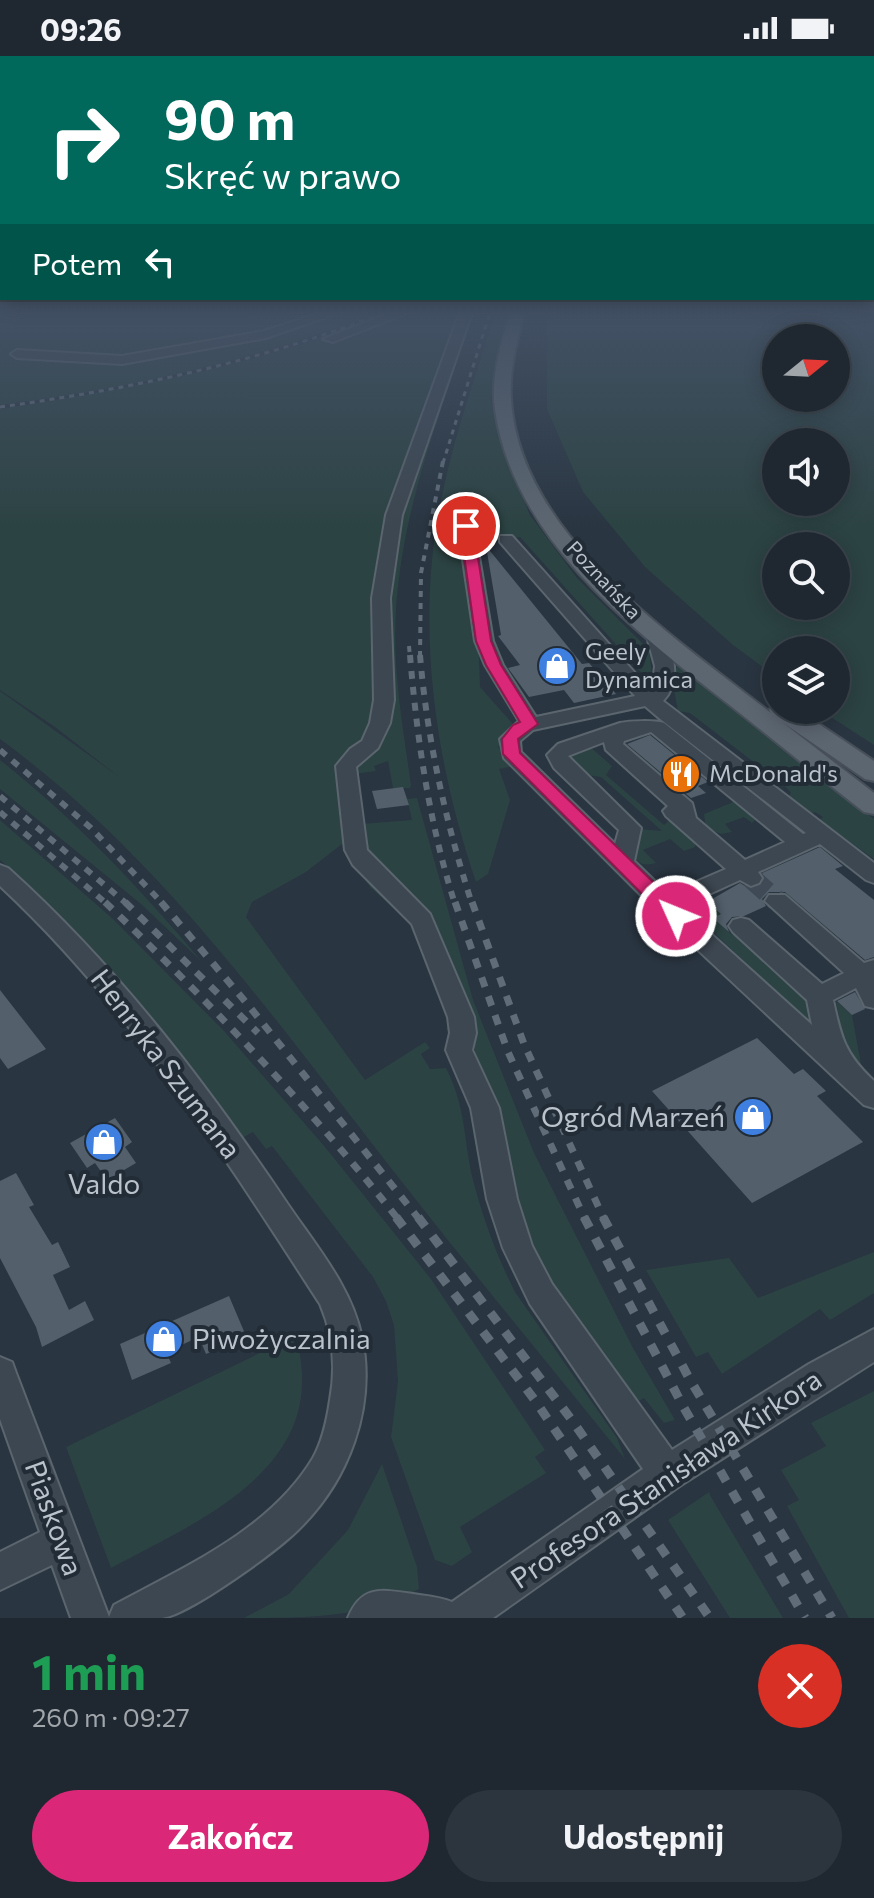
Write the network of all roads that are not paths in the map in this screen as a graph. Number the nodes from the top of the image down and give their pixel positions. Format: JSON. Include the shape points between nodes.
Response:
{"nodes":[{"id":1,"x":441,"y":382,"type":"edge"},
{"id":2,"x":504,"y":382,"type":"edge"},
{"id":3,"x":520,"y":382,"type":"edge"},
{"id":4,"x":466,"y":526,"type":"dead end"},
{"id":5,"x":506,"y":539,"type":"dead end"},
{"id":6,"x":655,"y":633,"type":"junction"},
{"id":7,"x":762,"y":695,"type":"edge"},
{"id":8,"x":658,"y":707,"type":"junction"},
{"id":9,"x":530,"y":724,"type":"junction"},
{"id":10,"x":802,"y":724,"type":"edge"},
{"id":11,"x":615,"y":731,"type":"junction"},
{"id":12,"x":874,"y":773,"type":"edge"},
{"id":13,"x":874,"y":806,"type":"edge"},
{"id":14,"x":685,"y":820,"type":"junction"},
{"id":15,"x":811,"y":840,"type":"junction"},
{"id":16,"x":622,"y":864,"type":"junction"},
{"id":17,"x":0,"y":873,"type":"edge"},
{"id":18,"x":747,"y":874,"type":"junction"},
{"id":19,"x":874,"y":875,"type":"edge"},
{"id":20,"x":777,"y":901,"type":"tunnel mouth"},
{"id":21,"x":670,"y":911,"type":"junction"},
{"id":22,"x":741,"y":926,"type":"dead end"},
{"id":23,"x":868,"y":972,"type":"edge"},
{"id":24,"x":819,"y":996,"type":"junction"},
{"id":25,"x":874,"y":999,"type":"edge"},
{"id":26,"x":844,"y":1070,"type":"junction"},
{"id":27,"x":874,"y":1097,"type":"edge"},
{"id":28,"x":874,"y":1344,"type":"edge"},
{"id":29,"x":0,"y":1373,"type":"edge"},
{"id":30,"x":668,"y":1474,"type":"junction"},
{"id":31,"x":62,"y":1540,"type":"junction"},
{"id":32,"x":0,"y":1572,"type":"edge"},
{"id":33,"x":90,"y":1618,"type":"edge"},
{"id":34,"x":127,"y":1618,"type":"edge"},
{"id":35,"x":367,"y":1618,"type":"edge"},
{"id":36,"x":445,"y":1618,"type":"edge"},
{"id":37,"x":461,"y":1618,"type":"edge"}],
"edges":[{"from":1,"to":30,"type":"street","via":[[394,515],[381,598],[380,723],[371,744],[346,766],[356,850],[422,920],[461,1017],[459,1050],[485,1108],[502,1199],[535,1283]]},
{"from":2,"to":6,"type":"main road","name":"Poznańska","via":[[508,431],[520,465],[563,536],[597,578]]},
{"from":3,"to":7,"type":"main road","name":"Poznańska","via":[[526,433],[547,481],[582,532],[623,580]]},
{"from":4,"to":9,"type":"street","via":[[484,641]]},
{"from":5,"to":8,"type":"street","via":[[575,622]]},
{"from":6,"to":8,"type":"street","via":[[665,683]]},
{"from":6,"to":13,"type":"main road","name":"Poznańska"},
{"from":8,"to":9,"type":"street"},
{"from":8,"to":11,"type":"street"},
{"from":8,"to":15,"type":"street"},
{"from":9,"to":16,"type":"street","via":[[510,739],[511,754]]},
{"from":10,"to":12,"type":"main road"},
{"from":11,"to":14,"type":"street","via":[[602,743],[605,751]]},
{"from":11,"to":16,"type":"street","via":[[565,748],[557,757],[630,828]]},
{"from":14,"to":15,"type":"street","via":[[684,808],[613,746],[614,738],[657,727]]},
{"from":14,"to":18,"type":"street"},
{"from":15,"to":18,"type":"street"},
{"from":15,"to":19,"type":"street"},
{"from":16,"to":21,"type":"street"},
{"from":17,"to":34,"type":"street","name":"Henryka Szumana","via":[[71,942],[162,1050],[315,1270],[341,1314],[350,1357],[345,1419],[325,1469],[305,1499],[230,1563]]},
{"from":18,"to":21,"type":"street"},
{"from":20,"to":23,"type":"street"},
{"from":21,"to":26,"type":"street"},
{"from":22,"to":24,"type":"street"},
{"from":23,"to":24,"type":"street"},
{"from":23,"to":25,"type":"street"},
{"from":24,"to":26,"type":"street","via":[[828,1039]]},
{"from":26,"to":27,"type":"street"},
{"from":28,"to":30,"type":"street","name":"Profesora Stanisława Kirkora","via":[[794,1389]]},
{"from":29,"to":31,"type":"street","name":"Piaskowa"},
{"from":30,"to":37,"type":"street","name":"Profesora Stanisława Kirkora"},
{"from":31,"to":32,"type":"street"},
{"from":31,"to":33,"type":"street","name":"Piaskowa"},
{"from":35,"to":36,"type":"street","via":[[378,1608]]}]}
